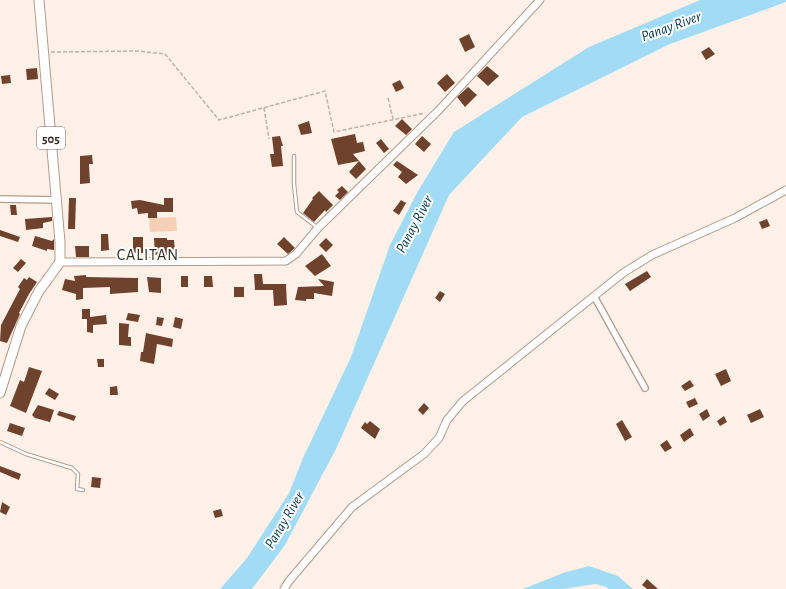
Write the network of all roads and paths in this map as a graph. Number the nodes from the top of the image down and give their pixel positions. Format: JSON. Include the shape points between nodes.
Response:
{"nodes":[{"id":1,"x":39,"y":0,"type":"edge"},
{"id":2,"x":540,"y":0,"type":"edge"},
{"id":3,"x":43,"y":52,"type":"junction"},
{"id":4,"x":388,"y":98,"type":"dead end"},
{"id":5,"x":264,"y":108,"type":"junction"},
{"id":6,"x":438,"y":110,"type":"junction"},
{"id":7,"x":393,"y":119,"type":"junction"},
{"id":8,"x":269,"y":139,"type":"dead end"},
{"id":9,"x":294,"y":156,"type":"dead end"},
{"id":10,"x":786,"y":190,"type":"edge"},
{"id":11,"x":0,"y":199,"type":"edge"},
{"id":12,"x":56,"y":200,"type":"junction"},
{"id":13,"x":318,"y":228,"type":"junction"},
{"id":14,"x":60,"y":262,"type":"junction"},
{"id":15,"x":594,"y":296,"type":"junction"},
{"id":16,"x":645,"y":388,"type":"dead end"},
{"id":17,"x":0,"y":393,"type":"edge"},
{"id":18,"x":0,"y":442,"type":"edge"},
{"id":19,"x":83,"y":490,"type":"dead end"},
{"id":20,"x":284,"y":589,"type":"edge"}],
"edges":[{"from":1,"to":3,"type":"main road","number":"505"},
{"from":2,"to":6,"type":"street"},
{"from":3,"to":5,"type":"path","via":[[138,51],[165,54],[219,120]]},
{"from":3,"to":12,"type":"main road","number":"505"},
{"from":4,"to":7,"type":"path"},
{"from":5,"to":7,"type":"path","via":[[325,91],[334,132]]},
{"from":5,"to":8,"type":"path"},
{"from":6,"to":7,"type":"path"},
{"from":6,"to":13,"type":"street"},
{"from":9,"to":13,"type":"lane","via":[[297,212]]},
{"from":10,"to":15,"type":"street","via":[[736,218],[652,255],[623,273]]},
{"from":11,"to":12,"type":"street"},
{"from":12,"to":14,"type":"main road","number":"505"},
{"from":13,"to":14,"type":"street","via":[[296,254],[286,261],[279,262]]},
{"from":14,"to":17,"type":"main road","via":[[39,291],[21,326]]},
{"from":15,"to":16,"type":"street"},
{"from":15,"to":20,"type":"street","via":[[463,401],[424,454],[352,507]]},
{"from":18,"to":19,"type":"lane","via":[[26,454],[72,468],[78,474],[77,489]]}]}
